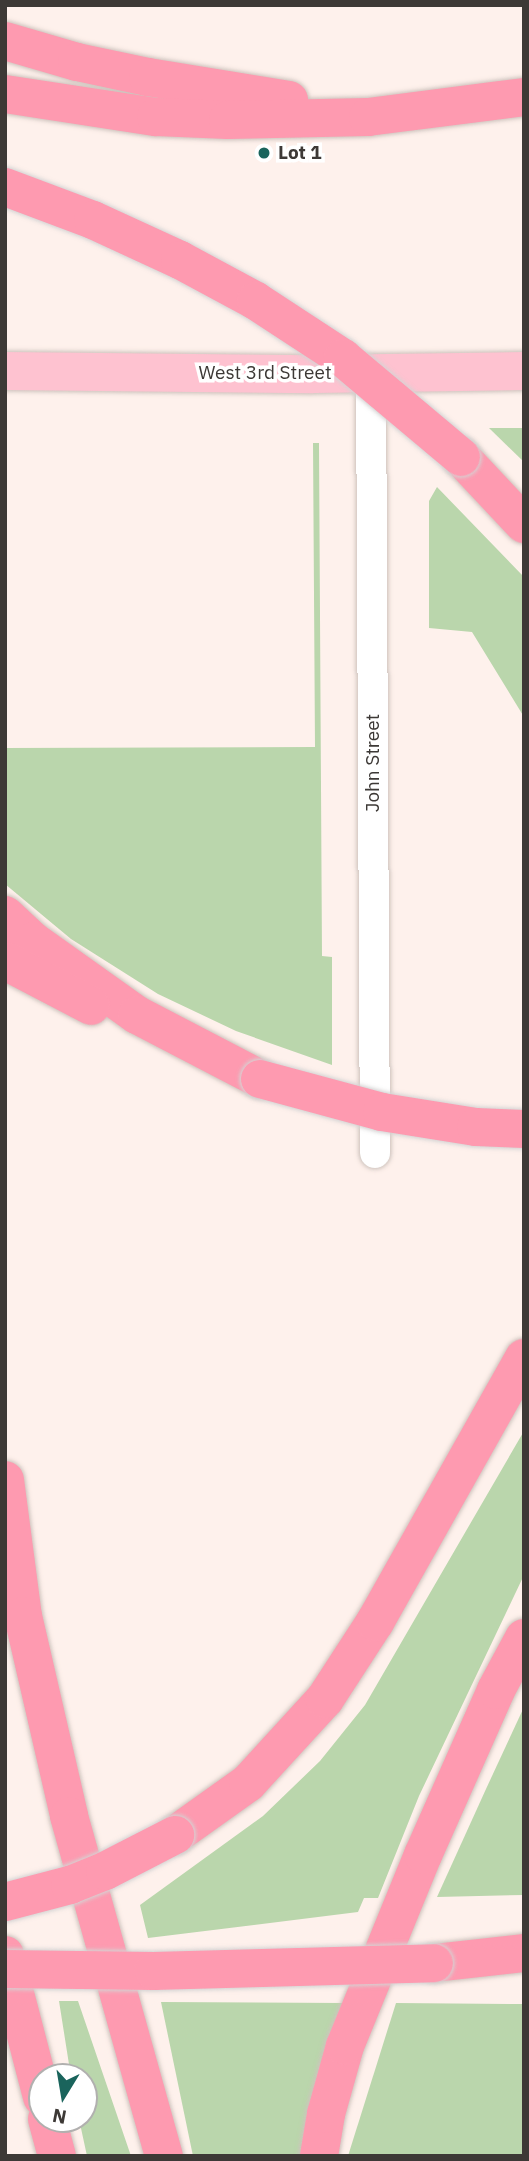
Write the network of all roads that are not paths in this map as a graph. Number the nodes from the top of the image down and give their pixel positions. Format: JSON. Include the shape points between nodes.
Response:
{"nodes":[{"id":1,"x":5,"y":41,"type":"edge"},
{"id":2,"x":5,"y":94,"type":"edge"},
{"id":3,"x":524,"y":97,"type":"edge"},
{"id":4,"x":438,"y":110,"type":"junction"},
{"id":5,"x":5,"y":187,"type":"edge"},
{"id":6,"x":5,"y":371,"type":"edge"},
{"id":7,"x":524,"y":371,"type":"edge"},
{"id":8,"x":371,"y":374,"type":"junction"},
{"id":9,"x":524,"y":524,"type":"edge"},
{"id":10,"x":5,"y":915,"type":"edge"},
{"id":11,"x":5,"y":961,"type":"edge"},
{"id":12,"x":260,"y":1079,"type":"junction"},
{"id":13,"x":524,"y":1129,"type":"edge"},
{"id":14,"x":375,"y":1153,"type":"dead end"},
{"id":15,"x":524,"y":1358,"type":"edge"},
{"id":16,"x":5,"y":1480,"type":"edge"},
{"id":17,"x":524,"y":1638,"type":"edge"},
{"id":18,"x":5,"y":1902,"type":"edge"},
{"id":19,"x":524,"y":1953,"type":"edge"},
{"id":20,"x":5,"y":1955,"type":"edge"},
{"id":21,"x":434,"y":1963,"type":"junction"},
{"id":22,"x":5,"y":1969,"type":"edge"},
{"id":23,"x":524,"y":1969,"type":"edge"},
{"id":24,"x":33,"y":2063,"type":"edge"},
{"id":25,"x":51,"y":2133,"type":"edge"},
{"id":26,"x":57,"y":2156,"type":"edge"},
{"id":27,"x":164,"y":2156,"type":"edge"},
{"id":28,"x":319,"y":2156,"type":"edge"}],
"edges":[{"from":1,"to":4,"type":"highway","via":[[77,62],[221,90],[352,106]]},
{"from":2,"to":4,"type":"highway","via":[[156,117],[228,120],[368,117]]},
{"from":3,"to":4,"type":"highway"},
{"from":5,"to":9,"type":"highway","bridge":true,"via":[[180,260],[256,301],[344,358],[460,457]]},
{"from":6,"to":8,"type":"main road","name":"West 3rd Street"},
{"from":7,"to":8,"type":"main road","name":"West 3rd Street"},
{"from":8,"to":14,"type":"street","name":"John Street"},
{"from":10,"to":12,"type":"highway","via":[[33,941],[137,1015]]},
{"from":11,"to":12,"type":"highway","via":[[119,1020]]},
{"from":12,"to":13,"type":"highway","bridge":true,"via":[[382,1112],[476,1127]]},
{"from":15,"to":18,"type":"highway","bridge":true,"via":[[374,1622],[325,1699],[248,1783],[175,1835],[105,1871]]},
{"from":16,"to":27,"type":"highway","via":[[23,1616],[63,1789]]},
{"from":17,"to":28,"type":"highway","via":[[423,1855],[345,2046]]},
{"from":19,"to":21,"type":"highway"},
{"from":20,"to":24,"type":"highway"},
{"from":21,"to":22,"type":"highway","bridge":true,"via":[[154,1971]]},
{"from":21,"to":23,"type":"highway"},
{"from":25,"to":26,"type":"highway"}]}
